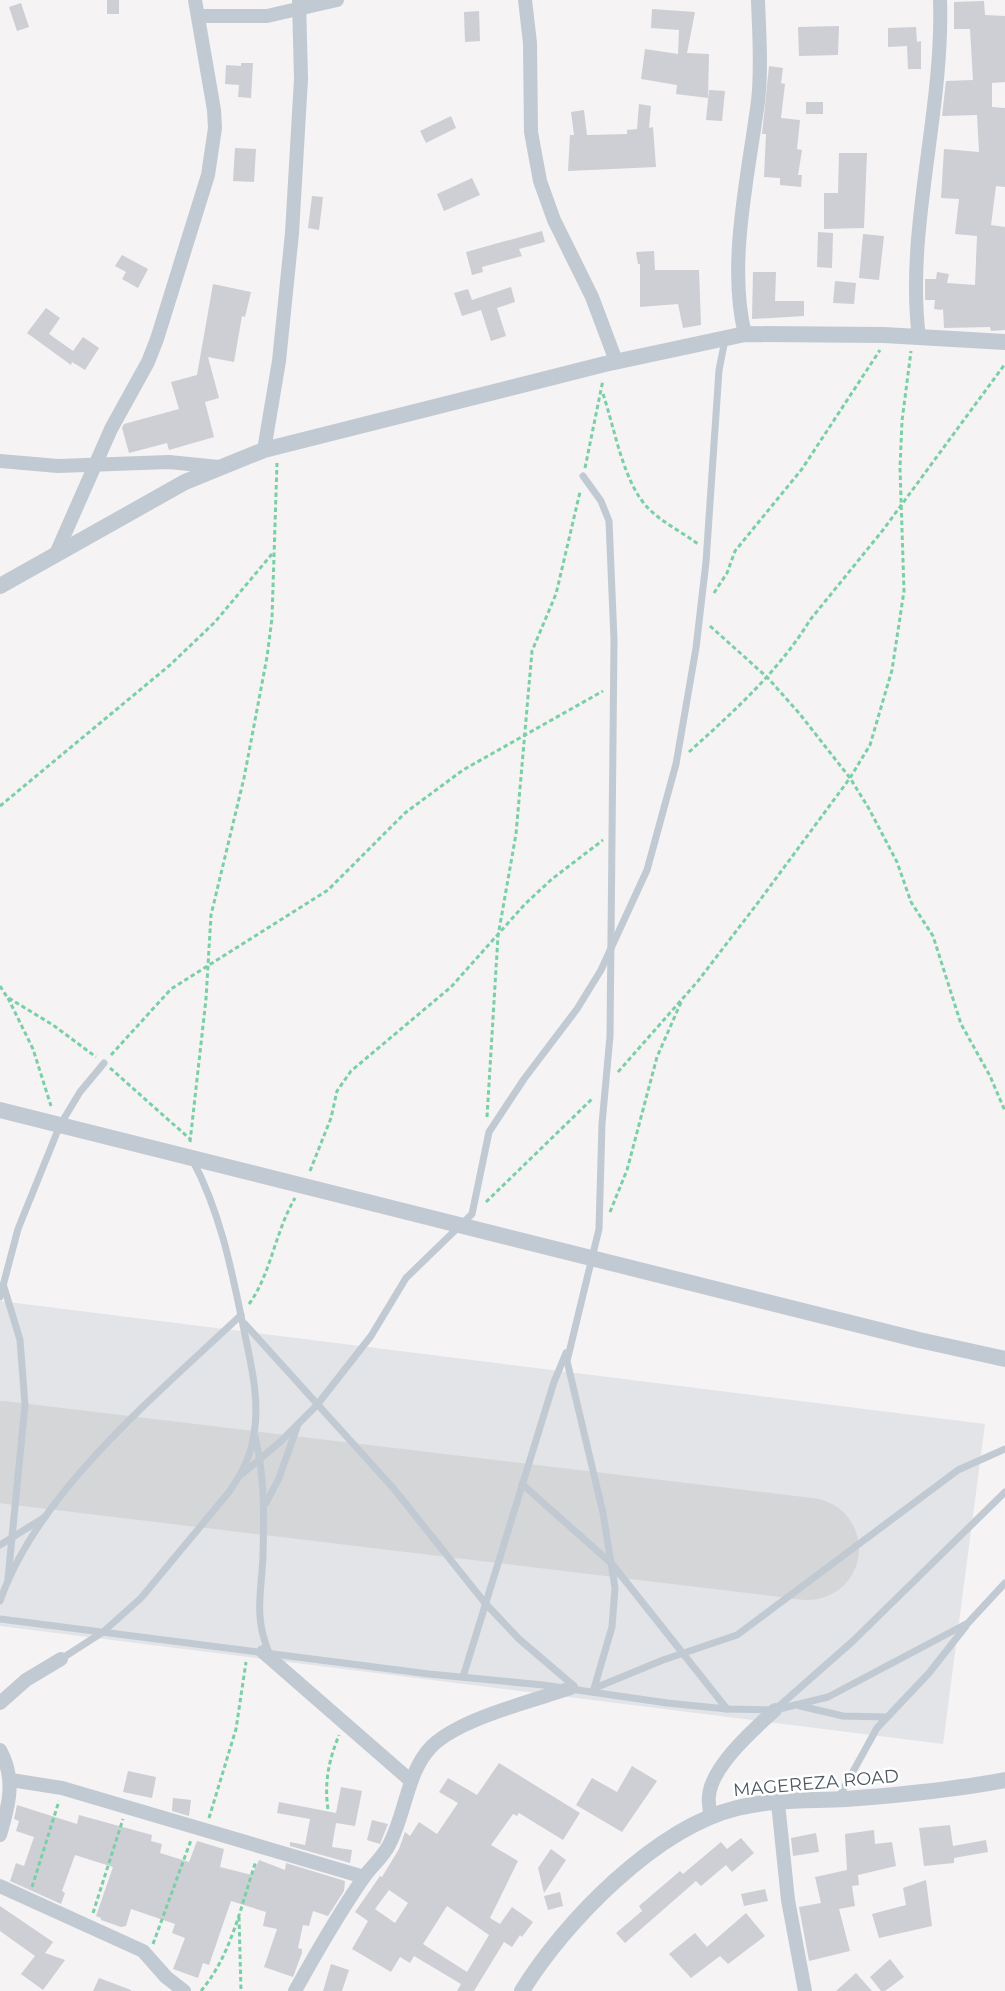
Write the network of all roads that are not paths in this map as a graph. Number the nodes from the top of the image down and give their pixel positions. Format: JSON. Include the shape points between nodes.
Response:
{"nodes":[{"id":1,"x":195,"y":0,"type":"edge"},
{"id":2,"x":337,"y":0,"type":"edge"},
{"id":3,"x":525,"y":0,"type":"edge"},
{"id":4,"x":758,"y":0,"type":"edge"},
{"id":5,"x":940,"y":0,"type":"edge"},
{"id":6,"x":299,"y":5,"type":"edge"},
{"id":7,"x":200,"y":16,"type":"junction"},
{"id":8,"x":745,"y":334,"type":"junction"},
{"id":9,"x":725,"y":337,"type":"junction"},
{"id":10,"x":916,"y":337,"type":"junction"},
{"id":11,"x":1005,"y":342,"type":"edge"},
{"id":12,"x":611,"y":362,"type":"junction"},
{"id":13,"x":271,"y":448,"type":"junction"},
{"id":14,"x":0,"y":460,"type":"edge"},
{"id":15,"x":96,"y":465,"type":"junction"},
{"id":16,"x":219,"y":467,"type":"junction"},
{"id":17,"x":584,"y":476,"type":"road end"},
{"id":18,"x":55,"y":556,"type":"junction"},
{"id":19,"x":0,"y":586,"type":"edge"},
{"id":20,"x":611,"y":949,"type":"junction"},
{"id":21,"x":104,"y":1063,"type":"road end"},
{"id":22,"x":0,"y":1110,"type":"edge"},
{"id":23,"x":57,"y":1124,"type":"junction"},
{"id":24,"x":191,"y":1156,"type":"junction"},
{"id":25,"x":468,"y":1220,"type":"junction"},
{"id":26,"x":592,"y":1257,"type":"junction"},
{"id":27,"x":4,"y":1287,"type":"junction"},
{"id":28,"x":0,"y":1297,"type":"edge"},
{"id":29,"x":242,"y":1319,"type":"junction"},
{"id":30,"x":569,"y":1348,"type":"junction"},
{"id":31,"x":1005,"y":1359,"type":"edge"},
{"id":32,"x":317,"y":1405,"type":"junction"},
{"id":33,"x":298,"y":1425,"type":"junction"},
{"id":34,"x":255,"y":1434,"type":"junction"},
{"id":35,"x":1005,"y":1449,"type":"edge"},
{"id":36,"x":260,"y":1457,"type":"junction"},
{"id":37,"x":242,"y":1474,"type":"junction"},
{"id":38,"x":522,"y":1484,"type":"junction"},
{"id":39,"x":1005,"y":1492,"type":"edge"},
{"id":40,"x":264,"y":1505,"type":"junction"},
{"id":41,"x":47,"y":1515,"type":"junction"},
{"id":42,"x":10,"y":1538,"type":"junction"},
{"id":43,"x":0,"y":1545,"type":"edge"},
{"id":44,"x":612,"y":1564,"type":"junction"},
{"id":45,"x":8,"y":1581,"type":"junction"},
{"id":46,"x":1005,"y":1583,"type":"edge"},
{"id":47,"x":0,"y":1601,"type":"edge"},
{"id":48,"x":485,"y":1603,"type":"junction"},
{"id":49,"x":0,"y":1619,"type":"edge"},
{"id":50,"x":968,"y":1623,"type":"junction"},
{"id":51,"x":103,"y":1632,"type":"junction"},
{"id":52,"x":266,"y":1653,"type":"junction"},
{"id":53,"x":683,"y":1653,"type":"junction"},
{"id":54,"x":61,"y":1659,"type":"joint"},
{"id":55,"x":463,"y":1677,"type":"junction"},
{"id":56,"x":575,"y":1689,"type":"junction"},
{"id":57,"x":594,"y":1690,"type":"junction"},
{"id":58,"x":0,"y":1703,"type":"edge"},
{"id":59,"x":798,"y":1706,"type":"junction"},
{"id":60,"x":727,"y":1709,"type":"junction"},
{"id":61,"x":775,"y":1710,"type":"junction"},
{"id":62,"x":886,"y":1717,"type":"junction"},
{"id":63,"x":0,"y":1750,"type":"edge"},
{"id":64,"x":11,"y":1780,"type":"junction"},
{"id":65,"x":1005,"y":1780,"type":"edge"},
{"id":66,"x":411,"y":1781,"type":"junction"},
{"id":67,"x":838,"y":1799,"type":"junction"},
{"id":68,"x":778,"y":1803,"type":"junction"},
{"id":69,"x":710,"y":1815,"type":"junction"},
{"id":70,"x":0,"y":1835,"type":"edge"},
{"id":71,"x":364,"y":1877,"type":"junction"},
{"id":72,"x":0,"y":1886,"type":"edge"},
{"id":73,"x":184,"y":1991,"type":"edge"},
{"id":74,"x":295,"y":1991,"type":"edge"},
{"id":75,"x":522,"y":1991,"type":"edge"},
{"id":76,"x":805,"y":1991,"type":"edge"}],
"edges":[{"from":1,"to":7,"type":"street"},
{"from":2,"to":6,"type":"street"},
{"from":3,"to":12,"type":"street","via":[[532,84],[531,132],[540,180],[554,220],[592,297]]},
{"from":4,"to":8,"type":"street","via":[[758,101],[740,252],[739,301]]},
{"from":5,"to":10,"type":"street","via":[[938,81],[917,275]]},
{"from":6,"to":7,"type":"street","via":[[251,17]]},
{"from":6,"to":13,"type":"street","via":[[302,79]]},
{"from":7,"to":15,"type":"street","via":[[215,128],[208,175],[154,347]]},
{"from":8,"to":9,"type":"street"},
{"from":8,"to":10,"type":"street"},
{"from":9,"to":12,"type":"street"},
{"from":9,"to":20,"type":"lane","via":[[719,370],[701,606],[676,764],[647,870]]},
{"from":10,"to":11,"type":"street"},
{"from":12,"to":13,"type":"street"},
{"from":13,"to":16,"type":"street"},
{"from":14,"to":15,"type":"street"},
{"from":15,"to":16,"type":"street","via":[[170,462]]},
{"from":15,"to":18,"type":"street"},
{"from":16,"to":18,"type":"street","via":[[185,482]]},
{"from":17,"to":20,"type":"lane","via":[[606,510],[611,531]]},
{"from":18,"to":19,"type":"street"},
{"from":20,"to":25,"type":"lane","via":[[577,1009],[504,1107],[487,1140]]},
{"from":20,"to":26,"type":"lane","via":[[599,1228]]},
{"from":21,"to":23,"type":"lane"},
{"from":22,"to":23,"type":"street"},
{"from":23,"to":24,"type":"street"},
{"from":23,"to":27,"type":"lane","via":[[18,1229]]},
{"from":24,"to":25,"type":"street"},
{"from":24,"to":29,"type":"lane","via":[[215,1207]]},
{"from":25,"to":26,"type":"street"},
{"from":25,"to":32,"type":"lane","via":[[406,1278],[371,1336]]},
{"from":26,"to":30,"type":"lane"},
{"from":26,"to":31,"type":"street"},
{"from":27,"to":28,"type":"lane"},
{"from":27,"to":42,"type":"lane","via":[[20,1340],[25,1393]]},
{"from":29,"to":32,"type":"lane"},
{"from":29,"to":34,"type":"lane","via":[[253,1371]]},
{"from":29,"to":41,"type":"lane","via":[[100,1452]]},
{"from":30,"to":38,"type":"lane","via":[[554,1382]]},
{"from":30,"to":44,"type":"lane","via":[[570,1376]]},
{"from":32,"to":33,"type":"lane"},
{"from":32,"to":48,"type":"lane","via":[[394,1489]]},
{"from":33,"to":36,"type":"lane"},
{"from":33,"to":40,"type":"lane","via":[[279,1478]]},
{"from":34,"to":36,"type":"lane"},
{"from":34,"to":37,"type":"lane"},
{"from":35,"to":53,"type":"lane","via":[[958,1470],[737,1635]]},
{"from":36,"to":37,"type":"lane"},
{"from":36,"to":40,"type":"lane"},
{"from":37,"to":51,"type":"lane","via":[[141,1598]]},
{"from":38,"to":44,"type":"lane"},
{"from":38,"to":48,"type":"lane"},
{"from":39,"to":61,"type":"lane","via":[[853,1641]]},
{"from":40,"to":52,"type":"lane","via":[[258,1605]]},
{"from":41,"to":42,"type":"lane"},
{"from":41,"to":45,"type":"lane"},
{"from":42,"to":43,"type":"lane"},
{"from":42,"to":45,"type":"lane"},
{"from":44,"to":53,"type":"lane"},
{"from":44,"to":57,"type":"lane","via":[[615,1608]]},
{"from":45,"to":47,"type":"lane"},
{"from":46,"to":50,"type":"lane"},
{"from":48,"to":55,"type":"lane"},
{"from":48,"to":56,"type":"lane","via":[[519,1640]]},
{"from":49,"to":51,"type":"lane"},
{"from":50,"to":59,"type":"lane","via":[[843,1691]]},
{"from":50,"to":62,"type":"lane"},
{"from":51,"to":52,"type":"lane"},
{"from":51,"to":54,"type":"lane"},
{"from":52,"to":55,"type":"lane"},
{"from":52,"to":66,"type":"street"},
{"from":53,"to":57,"type":"lane"},
{"from":53,"to":60,"type":"lane"},
{"from":54,"to":58,"type":"street","via":[[26,1680]]},
{"from":55,"to":56,"type":"lane"},
{"from":56,"to":57,"type":"lane"},
{"from":56,"to":66,"type":"street","via":[[450,1732],[419,1762]]},
{"from":57,"to":60,"type":"lane"},
{"from":59,"to":61,"type":"lane"},
{"from":59,"to":62,"type":"lane","via":[[843,1716]]},
{"from":60,"to":61,"type":"lane"},
{"from":61,"to":69,"type":"street","via":[[746,1738],[713,1781],[708,1796]]},
{"from":62,"to":67,"type":"lane"},
{"from":63,"to":64,"type":"street"},
{"from":64,"to":70,"type":"street"},
{"from":64,"to":71,"type":"street","via":[[62,1788]]},
{"from":65,"to":67,"type":"street","name":"MAGEREZA ROAD"},
{"from":66,"to":71,"type":"street","via":[[397,1831]]},
{"from":67,"to":68,"type":"street","name":"MAGEREZA ROAD"},
{"from":68,"to":69,"type":"street","name":"MAGEREZA ROAD"},
{"from":68,"to":76,"type":"street","via":[[788,1899]]},
{"from":69,"to":75,"type":"street","name":"MAGEREZA ROAD","via":[[621,1876],[558,1942]]},
{"from":71,"to":74,"type":"street"},
{"from":72,"to":73,"type":"street","via":[[148,1955]]}]}
